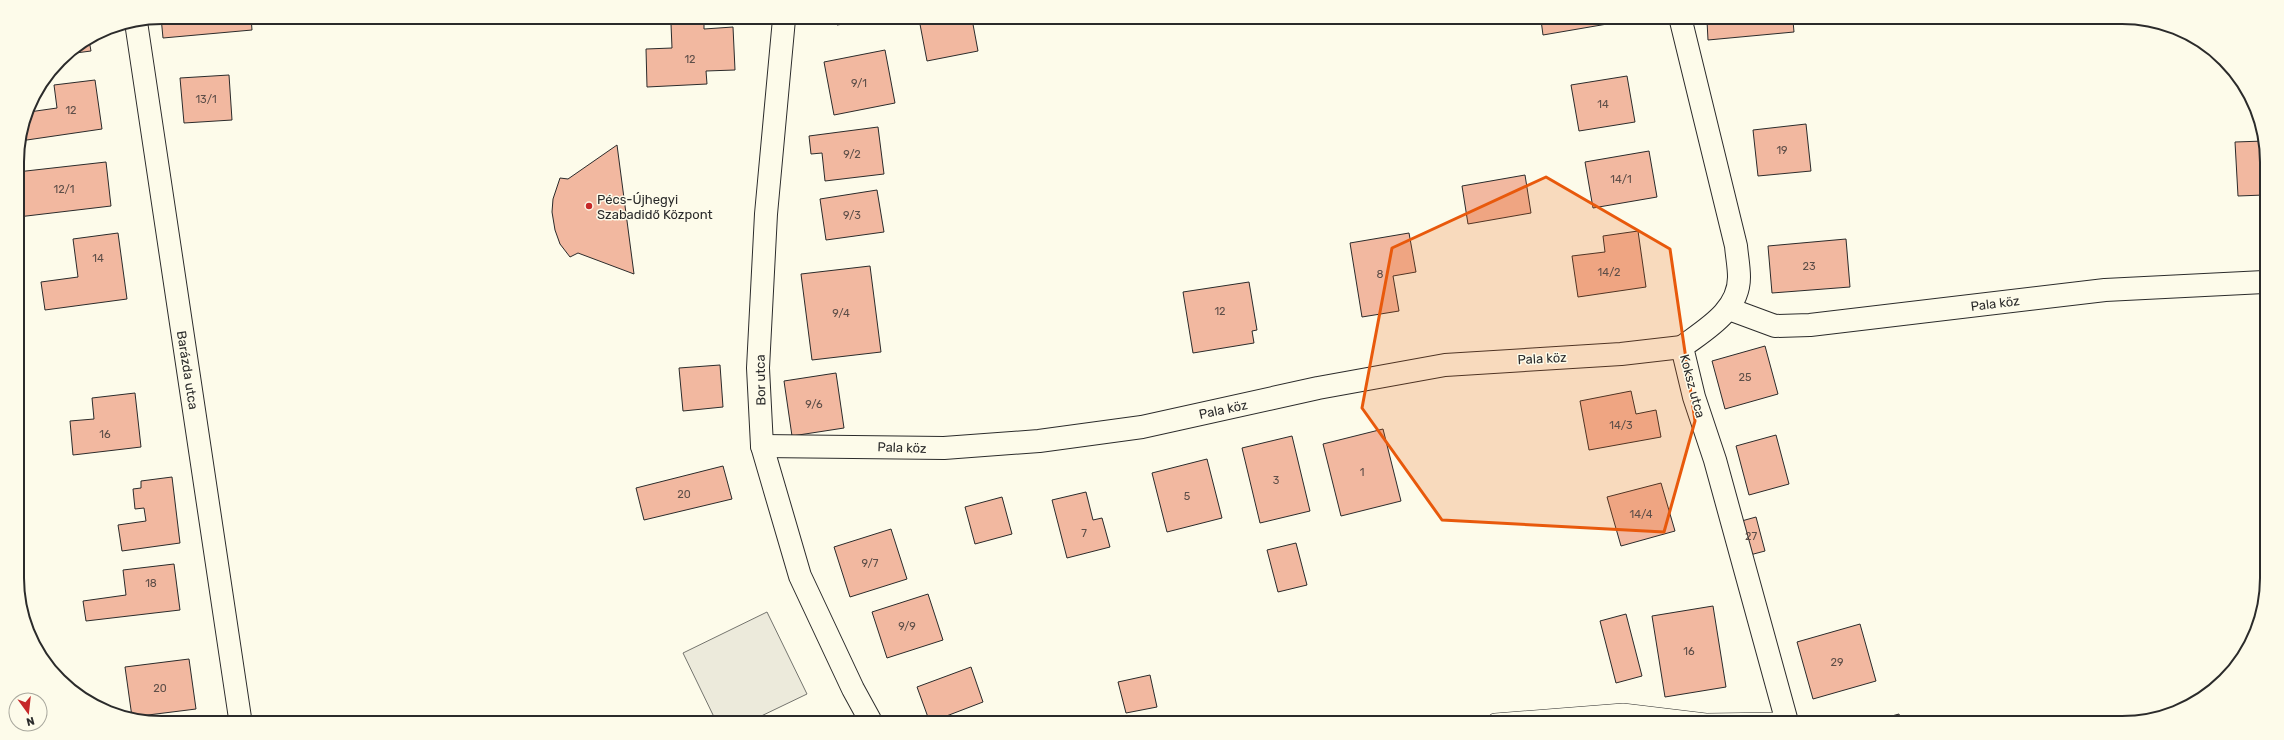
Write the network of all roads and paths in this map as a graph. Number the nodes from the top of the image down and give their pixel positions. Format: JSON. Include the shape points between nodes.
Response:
{"nodes":[{"id":1,"x":784,"y":24,"type":"edge"},
{"id":2,"x":1682,"y":24,"type":"edge"},
{"id":3,"x":137,"y":27,"type":"edge"},
{"id":4,"x":2260,"y":282,"type":"edge"},
{"id":5,"x":1729,"y":309,"type":"junction"},
{"id":6,"x":1682,"y":347,"type":"junction"},
{"id":7,"x":762,"y":446,"type":"junction"},
{"id":8,"x":240,"y":716,"type":"edge"},
{"id":9,"x":868,"y":716,"type":"edge"},
{"id":10,"x":1566,"y":716,"type":"edge"},
{"id":11,"x":1660,"y":716,"type":"edge"},
{"id":12,"x":1785,"y":716,"type":"edge"}],
"edges":[{"from":1,"to":7,"type":"street","name":"Bor utca","via":[[766,214],[760,322],[758,368]]},
{"from":2,"to":5,"type":"street","name":"Koksz utca","via":[[1736,246],[1739,279]]},
{"from":3,"to":8,"type":"street","name":"Barázda utca"},
{"from":4,"to":5,"type":"street","name":"Pala köz","via":[[2105,290],[1810,325],[1775,326]]},
{"from":5,"to":6,"type":"street","name":"Koksz utca"},
{"from":6,"to":7,"type":"street","name":"Pala köz","via":[[1621,354],[1446,365],[1318,388],[1142,427],[1039,441],[944,448]]},
{"from":6,"to":12,"type":"street","name":"Koksz utca"},
{"from":7,"to":9,"type":"street","name":"Bor utca","via":[[800,576]]},
{"from":10,"to":11,"type":"lane","via":[[1623,712]]}]}
